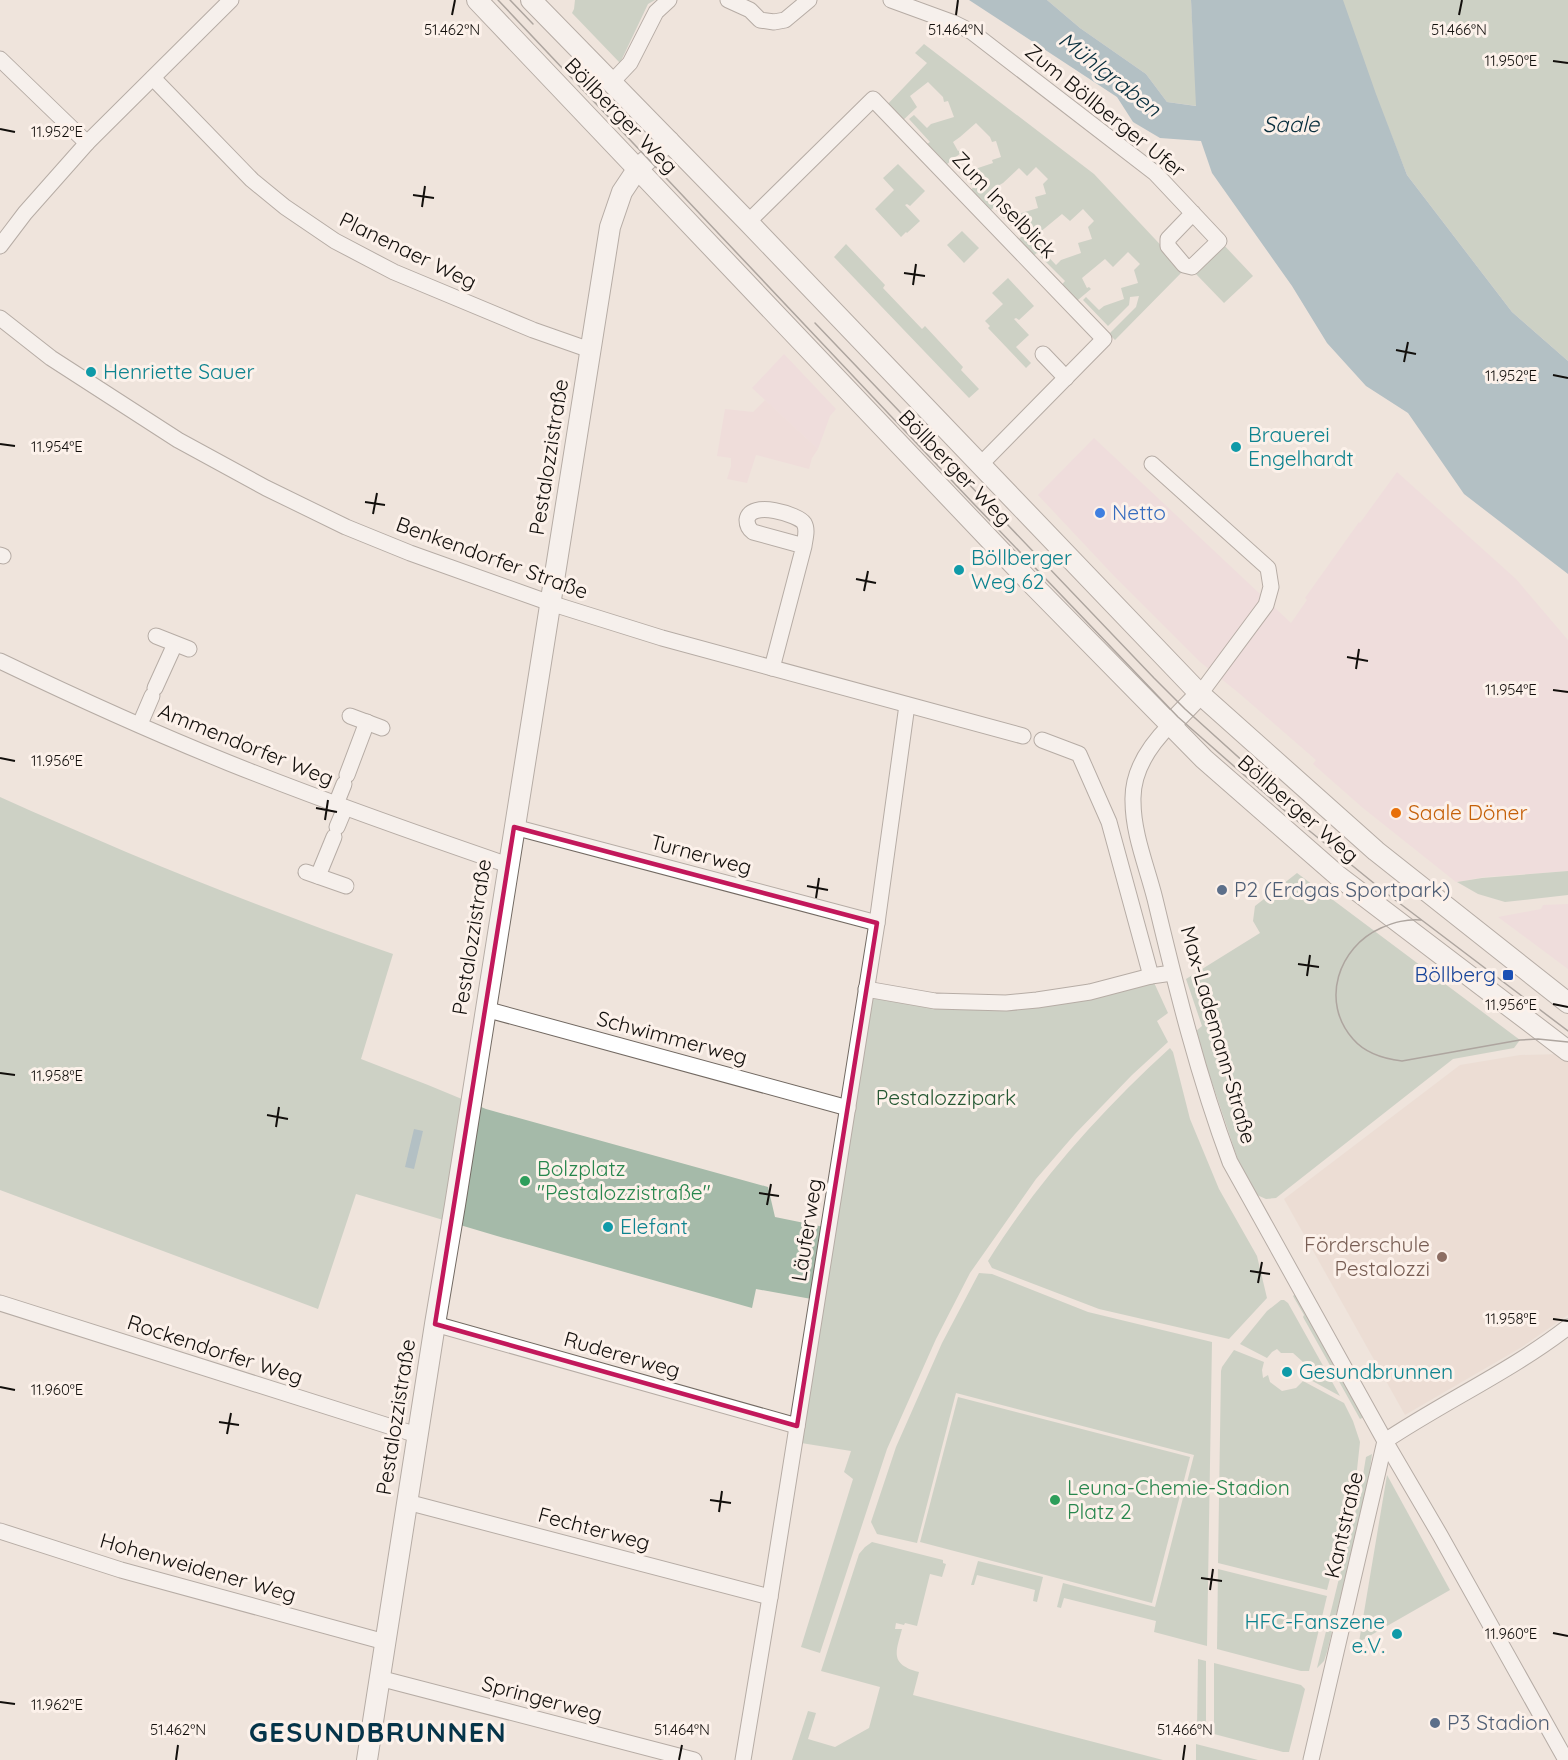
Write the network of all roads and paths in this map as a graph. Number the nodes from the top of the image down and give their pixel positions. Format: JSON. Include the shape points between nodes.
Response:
{"nodes":[{"id":1,"x":477,"y":0,"type":"edge"},
{"id":2,"x":531,"y":0,"type":"edge"},
{"id":3,"x":669,"y":0,"type":"edge"},
{"id":4,"x":728,"y":0,"type":"edge"},
{"id":5,"x":809,"y":0,"type":"edge"},
{"id":6,"x":891,"y":0,"type":"edge"},
{"id":7,"x":221,"y":3,"type":"edge"},
{"id":8,"x":0,"y":59,"type":"edge"},
{"id":9,"x":153,"y":78,"type":"junction"},
{"id":10,"x":611,"y":83,"type":"junction"},
{"id":11,"x":669,"y":141,"type":"junction"},
{"id":12,"x":87,"y":143,"type":"junction"},
{"id":13,"x":638,"y":168,"type":"junction"},
{"id":14,"x":1193,"y":213,"type":"dead end"},
{"id":15,"x":748,"y":222,"type":"junction"},
{"id":16,"x":0,"y":246,"type":"edge"},
{"id":17,"x":0,"y":318,"type":"edge"},
{"id":18,"x":590,"y":350,"type":"junction"},
{"id":19,"x":1042,"y":354,"type":"dead end"},
{"id":20,"x":1066,"y":378,"type":"junction"},
{"id":21,"x":980,"y":465,"type":"junction"},
{"id":22,"x":1152,"y":465,"type":"dead end"},
{"id":23,"x":804,"y":546,"type":"dead end"},
{"id":24,"x":550,"y":603,"type":"junction"},
{"id":25,"x":156,"y":636,"type":"dead end"},
{"id":26,"x":0,"y":661,"type":"edge"},
{"id":27,"x":772,"y":668,"type":"junction"},
{"id":28,"x":1200,"y":693,"type":"junction"},
{"id":29,"x":907,"y":705,"type":"junction"},
{"id":30,"x":350,"y":716,"type":"dead end"},
{"id":31,"x":367,"y":722,"type":"junction"},
{"id":32,"x":140,"y":724,"type":"junction"},
{"id":33,"x":1170,"y":725,"type":"junction"},
{"id":34,"x":382,"y":728,"type":"dead end"},
{"id":35,"x":1023,"y":736,"type":"dead end"},
{"id":36,"x":1042,"y":740,"type":"dead end"},
{"id":37,"x":341,"y":806,"type":"junction"},
{"id":38,"x":514,"y":827,"type":"junction"},
{"id":39,"x":508,"y":865,"type":"junction"},
{"id":40,"x":346,"y":886,"type":"dead end"},
{"id":41,"x":877,"y":923,"type":"junction"},
{"id":42,"x":1172,"y":973,"type":"junction"},
{"id":43,"x":1151,"y":976,"type":"junction"},
{"id":44,"x":866,"y":989,"type":"junction"},
{"id":45,"x":1568,"y":1003,"type":"edge"},
{"id":46,"x":485,"y":1009,"type":"junction"},
{"id":47,"x":1568,"y":1051,"type":"edge"},
{"id":48,"x":848,"y":1108,"type":"junction"},
{"id":49,"x":0,"y":1304,"type":"edge"},
{"id":50,"x":435,"y":1324,"type":"junction"},
{"id":51,"x":1568,"y":1327,"type":"edge"},
{"id":52,"x":797,"y":1426,"type":"junction"},
{"id":53,"x":417,"y":1435,"type":"junction"},
{"id":54,"x":1385,"y":1441,"type":"junction"},
{"id":55,"x":407,"y":1502,"type":"junction"},
{"id":56,"x":0,"y":1531,"type":"edge"},
{"id":57,"x":770,"y":1597,"type":"junction"},
{"id":58,"x":385,"y":1642,"type":"junction"},
{"id":59,"x":380,"y":1678,"type":"junction"},
{"id":60,"x":367,"y":1760,"type":"edge"},
{"id":61,"x":694,"y":1760,"type":"edge"},
{"id":62,"x":743,"y":1760,"type":"edge"},
{"id":63,"x":1311,"y":1760,"type":"edge"},
{"id":64,"x":1566,"y":1760,"type":"edge"}],
"edges":[{"from":1,"to":13,"type":"street","name":"Böllberger Weg"},
{"from":2,"to":10,"type":"street","name":"Böllberger Weg"},
{"from":3,"to":10,"type":"street","via":[[656,12],[630,63]]},
{"from":4,"to":5,"type":"street","via":[[750,10],[760,20],[774,22],[785,20]]},
{"from":6,"to":14,"type":"street","name":"Zum Böllberger Ufer","via":[[972,32],[1155,172]]},
{"from":7,"to":9,"type":"street"},
{"from":8,"to":12,"type":"street"},
{"from":9,"to":12,"type":"street"},
{"from":9,"to":18,"type":"street","name":"Planenaer Weg","via":[[252,180],[335,241],[394,272]]},
{"from":10,"to":11,"type":"street","name":"Böllberger Weg"},
{"from":11,"to":13,"type":"street","name":"Pestalozzistraße"},
{"from":11,"to":15,"type":"street","name":"Böllberger Weg"},
{"from":12,"to":16,"type":"street"},
{"from":13,"to":18,"type":"street","name":"Pestalozzistraße","via":[[622,192],[610,227]]},
{"from":13,"to":33,"type":"street","name":"Böllberger Weg"},
{"from":15,"to":20,"type":"street","name":"Zum Inselblick","via":[[873,99],[1104,339]]},
{"from":15,"to":21,"type":"street","name":"Böllberger Weg"},
{"from":17,"to":24,"type":"street","name":"Benkendorfer Straße","via":[[51,358],[178,440],[266,488],[410,553]]},
{"from":18,"to":24,"type":"street","name":"Pestalozzistraße"},
{"from":19,"to":20,"type":"street"},
{"from":20,"to":21,"type":"street","name":"Zum Inselblick"},
{"from":21,"to":28,"type":"street","name":"Böllberger Weg"},
{"from":22,"to":28,"type":"street","via":[[1268,568],[1271,587],[1266,605]]},
{"from":23,"to":27,"type":"street"},
{"from":24,"to":27,"type":"street","name":"Benkendorfer Straße"},
{"from":24,"to":38,"type":"street","name":"Pestalozzistraße"},
{"from":25,"to":32,"type":"street","name":"Ammendorfer Weg","via":[[182,646]]},
{"from":26,"to":32,"type":"street","name":"Ammendorfer Weg"},
{"from":27,"to":29,"type":"street","name":"Benkendorfer Straße"},
{"from":28,"to":33,"type":"street","name":"Max-Lademann-Straße"},
{"from":28,"to":45,"type":"street","name":"Böllberger Weg","via":[[1376,851]]},
{"from":29,"to":35,"type":"street","name":"Benkendorfer Straße"},
{"from":29,"to":41,"type":"street","name":"Läuferweg"},
{"from":30,"to":31,"type":"street"},
{"from":31,"to":34,"type":"street"},
{"from":31,"to":37,"type":"street","name":"Ammendorfer Weg","via":[[345,779]]},
{"from":32,"to":37,"type":"street","name":"Ammendorfer Weg"},
{"from":33,"to":42,"type":"street","name":"Max-Lademann-Straße","via":[[1149,750],[1137,774],[1132,800],[1137,836]]},
{"from":33,"to":47,"type":"street","name":"Böllberger Weg","via":[[1338,876]]},
{"from":36,"to":43,"type":"street","via":[[1079,754],[1109,822]]},
{"from":37,"to":39,"type":"street","name":"Ammendorfer Weg"},
{"from":37,"to":40,"type":"street","name":"Ammendorfer Weg","via":[[336,832],[312,874]]},
{"from":38,"to":39,"type":"street","name":"Pestalozzistraße"},
{"from":38,"to":41,"type":"street","name":"Turnerweg"},
{"from":39,"to":46,"type":"street","name":"Pestalozzistraße"},
{"from":41,"to":44,"type":"street","name":"Läuferweg"},
{"from":42,"to":43,"type":"street"},
{"from":42,"to":54,"type":"street","name":"Max-Lademann-Straße","via":[[1230,1162]]},
{"from":43,"to":44,"type":"street","via":[[1090,992],[1006,1003],[934,1001]]},
{"from":44,"to":48,"type":"street","name":"Läuferweg"},
{"from":46,"to":48,"type":"street","name":"Schwimmerweg"},
{"from":46,"to":50,"type":"street","name":"Pestalozzistraße"},
{"from":48,"to":52,"type":"street","name":"Läuferweg"},
{"from":49,"to":53,"type":"street","name":"Rockendorfer Weg"},
{"from":50,"to":52,"type":"street","name":"Rudererweg"},
{"from":50,"to":53,"type":"street","name":"Pestalozzistraße"},
{"from":51,"to":54,"type":"street","via":[[1543,1347]]},
{"from":52,"to":57,"type":"street","name":"Läuferweg"},
{"from":53,"to":55,"type":"street","name":"Pestalozzistraße"},
{"from":54,"to":63,"type":"street","name":"Kantstraße"},
{"from":54,"to":64,"type":"street","name":"Max-Lademann-Straße"},
{"from":55,"to":57,"type":"street","name":"Fechterweg"},
{"from":55,"to":58,"type":"street","name":"Pestalozzistraße"},
{"from":56,"to":58,"type":"street","name":"Hohenweidener Weg","via":[[121,1570]]},
{"from":57,"to":62,"type":"street","name":"Läuferweg"},
{"from":58,"to":59,"type":"street","name":"Pestalozzistraße"},
{"from":59,"to":60,"type":"street","name":"Pestalozzistraße"},
{"from":59,"to":61,"type":"street","name":"Springerweg"}]}
